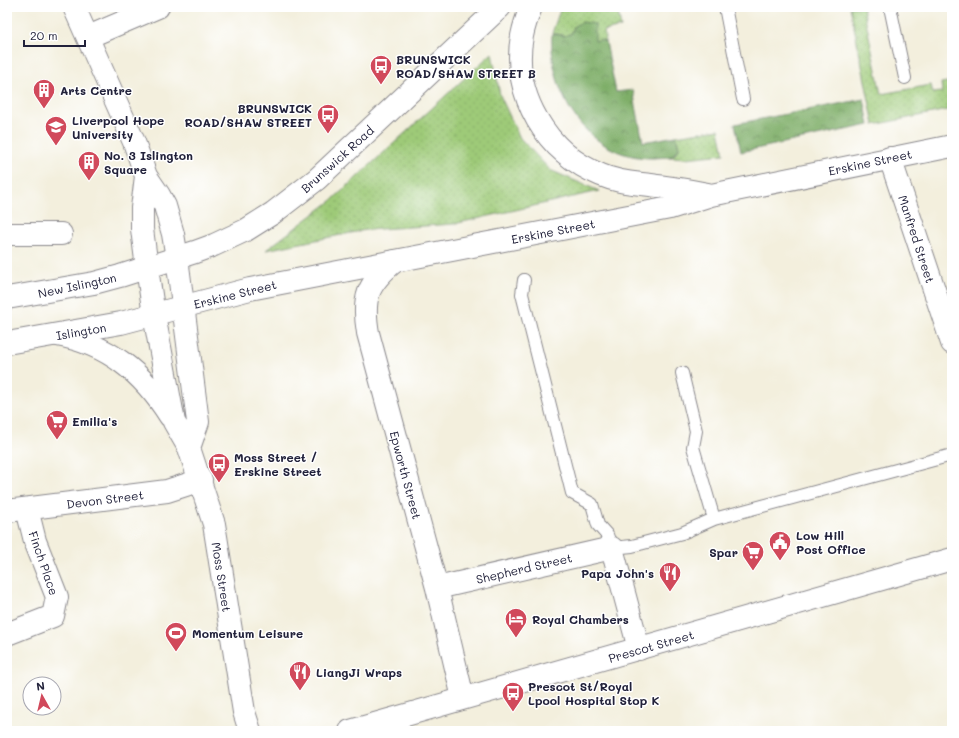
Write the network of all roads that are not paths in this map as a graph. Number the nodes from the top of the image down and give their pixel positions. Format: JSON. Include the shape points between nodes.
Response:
{"nodes":[{"id":1,"x":74,"y":7,"type":"edge"},
{"id":2,"x":158,"y":7,"type":"edge"},
{"id":3,"x":500,"y":7,"type":"edge"},
{"id":4,"x":531,"y":7,"type":"edge"},
{"id":5,"x":725,"y":7,"type":"edge"},
{"id":6,"x":890,"y":7,"type":"edge"},
{"id":7,"x":88,"y":37,"type":"junction"},
{"id":8,"x":905,"y":78,"type":"dead end"},
{"id":9,"x":743,"y":99,"type":"dead end"},
{"id":10,"x":952,"y":146,"type":"edge"},
{"id":11,"x":890,"y":158,"type":"junction"},
{"id":12,"x":146,"y":176,"type":"junction"},
{"id":13,"x":711,"y":195,"type":"junction"},
{"id":14,"x":7,"y":234,"type":"edge"},
{"id":15,"x":61,"y":234,"type":"dead end"},
{"id":16,"x":177,"y":258,"type":"junction"},
{"id":17,"x":394,"y":261,"type":"junction"},
{"id":18,"x":147,"y":268,"type":"junction"},
{"id":19,"x":524,"y":280,"type":"dead end"},
{"id":20,"x":7,"y":298,"type":"edge"},
{"id":21,"x":183,"y":306,"type":"junction"},
{"id":22,"x":154,"y":315,"type":"junction"},
{"id":23,"x":57,"y":335,"type":"junction"},
{"id":24,"x":7,"y":343,"type":"edge"},
{"id":25,"x":952,"y":343,"type":"edge"},
{"id":26,"x":682,"y":373,"type":"dead end"},
{"id":27,"x":174,"y":422,"type":"junction"},
{"id":28,"x":190,"y":448,"type":"junction"},
{"id":29,"x":952,"y":455,"type":"edge"},
{"id":30,"x":201,"y":480,"type":"junction"},
{"id":31,"x":17,"y":510,"type":"edge"},
{"id":32,"x":714,"y":519,"type":"junction"},
{"id":33,"x":612,"y":548,"type":"junction"},
{"id":34,"x":952,"y":559,"type":"edge"},
{"id":35,"x":437,"y":588,"type":"junction"},
{"id":36,"x":7,"y":634,"type":"edge"},
{"id":37,"x":639,"y":649,"type":"junction"},
{"id":38,"x":463,"y":698,"type":"junction"},
{"id":39,"x":247,"y":721,"type":"edge"},
{"id":40,"x":233,"y":731,"type":"edge"},
{"id":41,"x":350,"y":731,"type":"edge"}],
"edges":[{"from":1,"to":7,"type":"main road"},
{"from":2,"to":7,"type":"main road"},
{"from":3,"to":16,"type":"main road","name":"Brunswick Road","via":[[292,199],[246,230]]},
{"from":4,"to":13,"type":"main road","via":[[520,52],[527,100],[542,128],[562,151],[586,168],[618,181]]},
{"from":5,"to":9,"type":"lane"},
{"from":6,"to":8,"type":"lane"},
{"from":7,"to":12,"type":"main road","via":[[134,142]]},
{"from":10,"to":11,"type":"main road","name":"Erskine Street"},
{"from":11,"to":13,"type":"main road","name":"Erskine Street"},
{"from":11,"to":25,"type":"main road","name":"Manfred Street"},
{"from":12,"to":16,"type":"main road","via":[[159,194],[168,215]]},
{"from":12,"to":18,"type":"main road","name":"Moss Street","via":[[142,229]]},
{"from":13,"to":17,"type":"main road","name":"Erskine Street","via":[[670,208]]},
{"from":14,"to":15,"type":"main road"},
{"from":16,"to":18,"type":"main road","name":"Brunswick Road"},
{"from":16,"to":21,"type":"main road"},
{"from":17,"to":21,"type":"main road","name":"Erskine Street","via":[[250,288]]},
{"from":17,"to":35,"type":"main road","name":"Epworth Street","via":[[380,273],[370,288],[365,317]]},
{"from":18,"to":20,"type":"main road","name":"New Islington","via":[[94,283]]},
{"from":18,"to":22,"type":"main road","name":"Moss Street"},
{"from":19,"to":33,"type":"lane","via":[[522,294],[572,493],[592,504],[598,525],[607,535]]},
{"from":21,"to":22,"type":"main road","name":"Erskine Street"},
{"from":21,"to":28,"type":"main road","via":[[198,422]]},
{"from":22,"to":23,"type":"main road","name":"Islington"},
{"from":22,"to":27,"type":"main road","name":"Moss Street"},
{"from":23,"to":24,"type":"main road","name":"Islington"},
{"from":23,"to":27,"type":"main road","via":[[90,344],[130,368],[152,391]]},
{"from":26,"to":32,"type":"lane","via":[[696,431],[693,447]]},
{"from":27,"to":28,"type":"main road","name":"Moss Street"},
{"from":28,"to":30,"type":"main road","name":"Moss Street"},
{"from":29,"to":32,"type":"lane"},
{"from":30,"to":31,"type":"main road","name":"Devon Street","via":[[167,491]]},
{"from":30,"to":39,"type":"main road","name":"Moss Street","via":[[214,524]]},
{"from":31,"to":36,"type":"main road","name":"Finch Place","via":[[35,542],[57,597],[53,616]]},
{"from":32,"to":33,"type":"lane","via":[[682,533],[632,546]]},
{"from":33,"to":35,"type":"main road","name":"Shepherd Street"},
{"from":33,"to":37,"type":"main road"},
{"from":34,"to":37,"type":"main road","name":"Prescot Street"},
{"from":35,"to":38,"type":"main road","name":"Epworth Street"},
{"from":37,"to":38,"type":"main road","name":"Prescot Street"},
{"from":38,"to":41,"type":"main road","name":"Prescot Street"},
{"from":39,"to":40,"type":"main road"}]}
